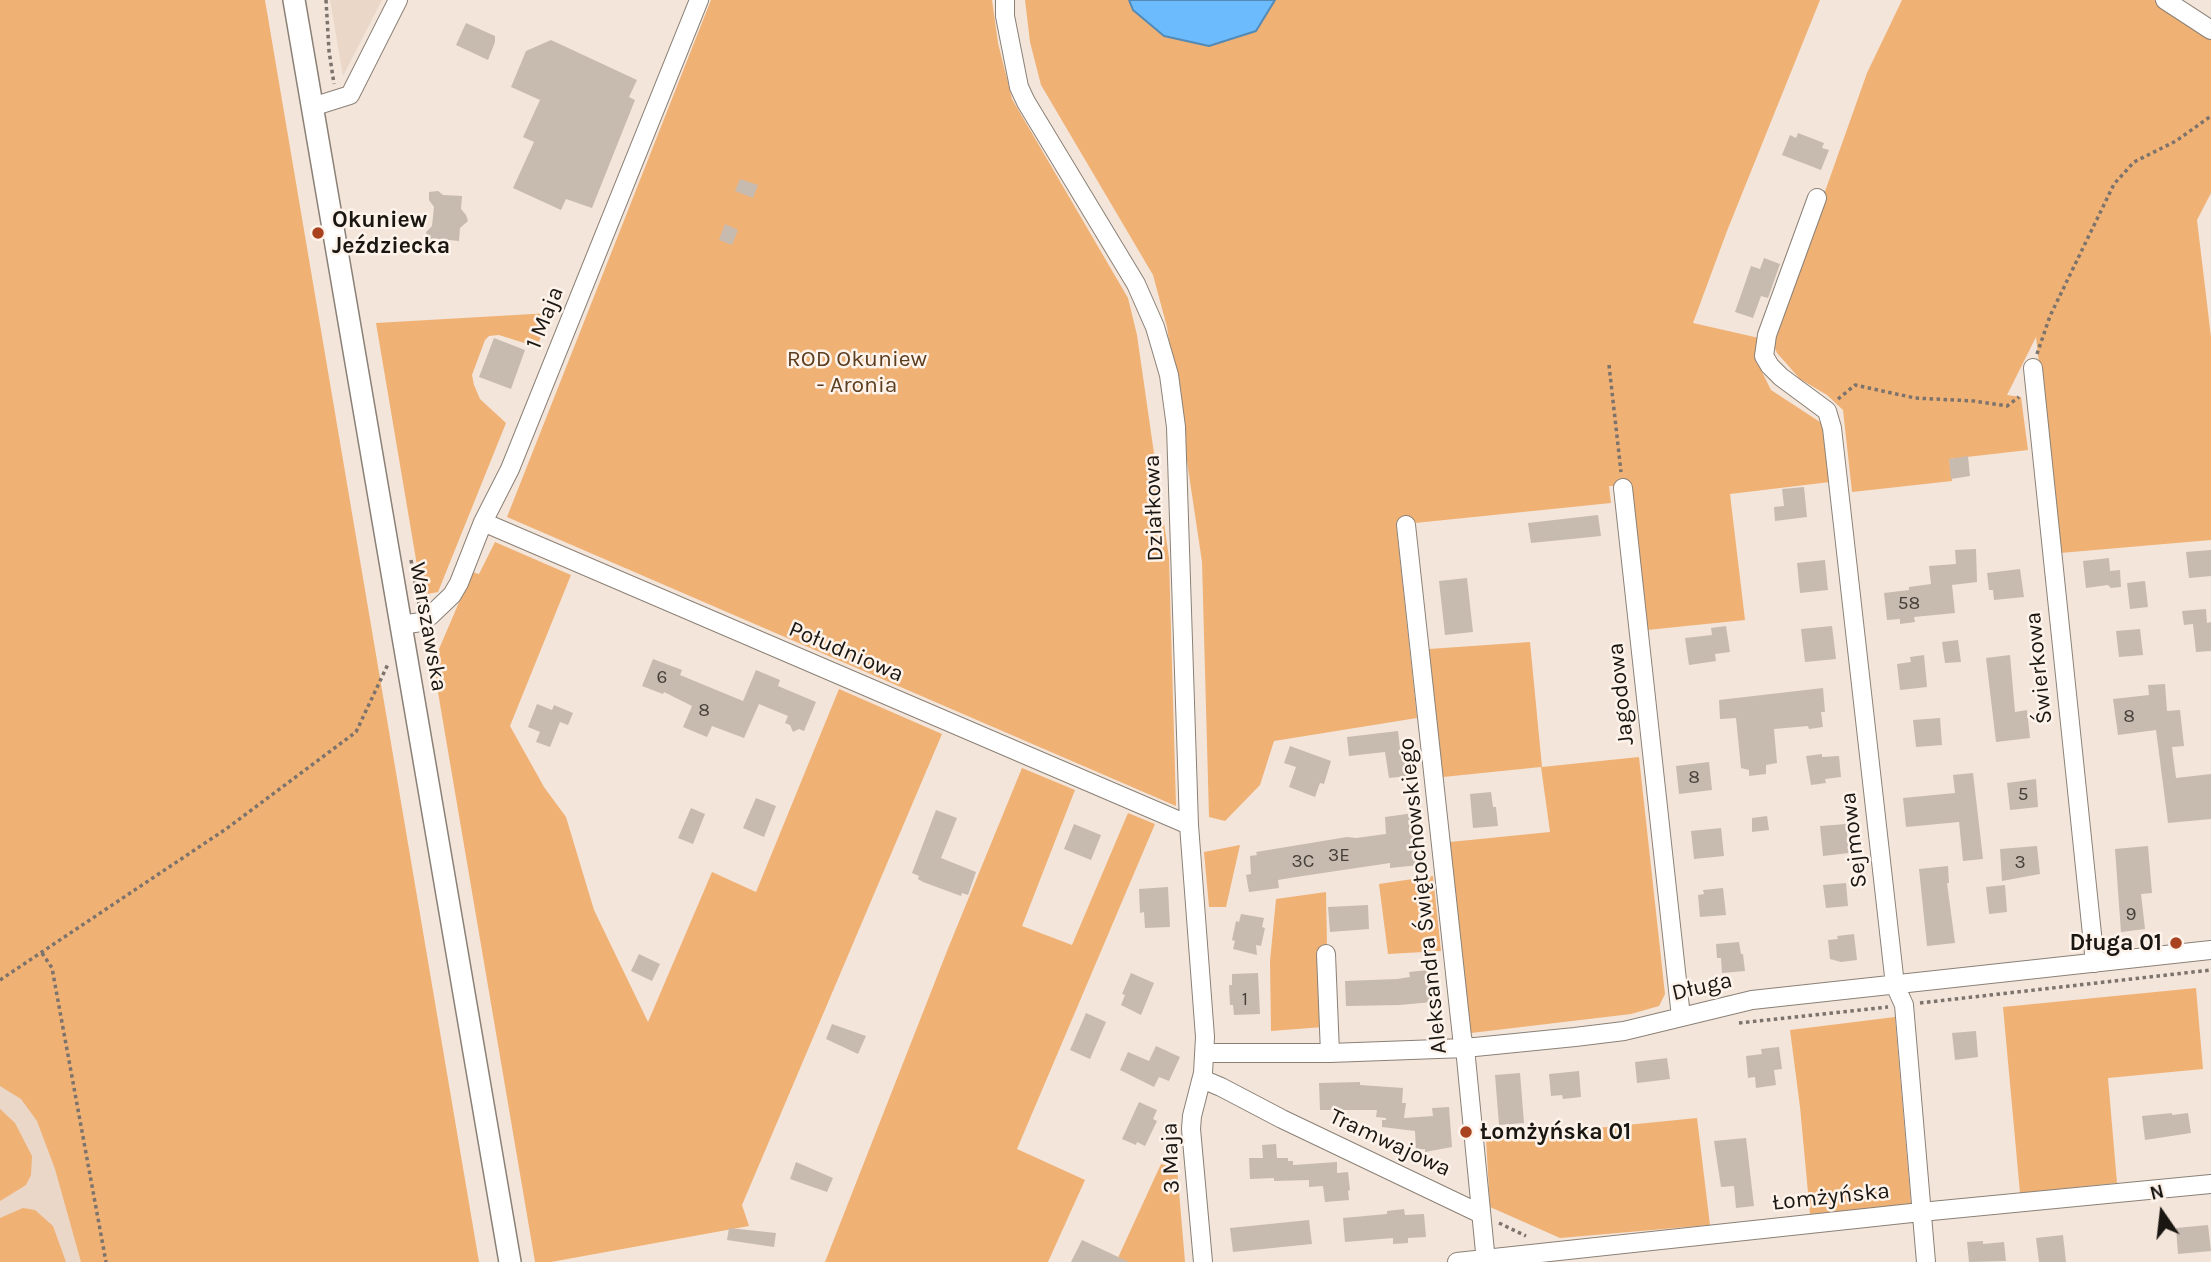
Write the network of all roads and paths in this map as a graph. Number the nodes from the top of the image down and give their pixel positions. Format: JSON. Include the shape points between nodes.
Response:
{"nodes":[{"id":1,"x":294,"y":0,"type":"edge"},
{"id":2,"x":398,"y":0,"type":"edge"},
{"id":3,"x":699,"y":0,"type":"edge"},
{"id":4,"x":1005,"y":0,"type":"edge"},
{"id":5,"x":2165,"y":0,"type":"edge"},
{"id":6,"x":2211,"y":30,"type":"edge"},
{"id":7,"x":312,"y":107,"type":"junction"},
{"id":8,"x":2211,"y":116,"type":"edge"},
{"id":9,"x":1817,"y":198,"type":"dead end"},
{"id":10,"x":1609,"y":365,"type":"dead end"},
{"id":11,"x":2032,"y":368,"type":"junction"},
{"id":12,"x":1827,"y":411,"type":"junction"},
{"id":13,"x":1623,"y":488,"type":"joint"},
{"id":14,"x":483,"y":522,"type":"junction"},
{"id":15,"x":1406,"y":525,"type":"dead end"},
{"id":16,"x":401,"y":625,"type":"junction"},
{"id":17,"x":390,"y":660,"type":"dead end"},
{"id":18,"x":1189,"y":825,"type":"junction"},
{"id":19,"x":2211,"y":950,"type":"edge"},
{"id":20,"x":42,"y":953,"type":"junction"},
{"id":21,"x":1326,"y":954,"type":"dead end"},
{"id":22,"x":2095,"y":963,"type":"junction"},
{"id":23,"x":2211,"y":970,"type":"edge"},
{"id":24,"x":0,"y":980,"type":"edge"},
{"id":25,"x":1895,"y":985,"type":"junction"},
{"id":26,"x":1904,"y":1005,"type":"junction"},
{"id":27,"x":1681,"y":1017,"type":"junction"},
{"id":28,"x":1732,"y":1024,"type":"dead end"},
{"id":29,"x":1465,"y":1048,"type":"junction"},
{"id":30,"x":1205,"y":1053,"type":"junction"},
{"id":31,"x":1330,"y":1053,"type":"junction"},
{"id":32,"x":1202,"y":1079,"type":"junction"},
{"id":33,"x":2211,"y":1184,"type":"edge"},
{"id":34,"x":1921,"y":1212,"type":"junction"},
{"id":35,"x":1481,"y":1214,"type":"junction"},
{"id":36,"x":1557,"y":1252,"type":"junction"},
{"id":37,"x":1486,"y":1260,"type":"edge"},
{"id":38,"x":106,"y":1262,"type":"edge"},
{"id":39,"x":510,"y":1262,"type":"edge"},
{"id":40,"x":1203,"y":1262,"type":"edge"},
{"id":41,"x":1457,"y":1262,"type":"edge"},
{"id":42,"x":1926,"y":1262,"type":"edge"}],
"edges":[{"from":1,"to":7,"type":"main road","name":"Warszawska"},
{"from":2,"to":7,"type":"street","via":[[350,95]]},
{"from":3,"to":14,"type":"street","name":"1 Maja","via":[[510,470]]},
{"from":4,"to":18,"type":"street","name":"Działkowa","via":[[1019,87],[1136,284],[1169,375],[1176,427]]},
{"from":5,"to":6,"type":"street"},
{"from":7,"to":16,"type":"main road","name":"Warszawska"},
{"from":8,"to":11,"type":"path","via":[[2176,141],[2134,162],[2114,184],[2050,316]]},
{"from":9,"to":12,"type":"street","via":[[1767,335],[1764,356],[1781,377]]},
{"from":10,"to":13,"type":"path"},
{"from":11,"to":12,"type":"path","via":[[2023,391],[2007,406],[1915,398],[1855,385]]},
{"from":11,"to":22,"type":"street","name":"Świerkowa"},
{"from":12,"to":25,"type":"street","name":"Sejmowa"},
{"from":13,"to":27,"type":"street","name":"Jagodowa"},
{"from":14,"to":16,"type":"street","name":"1 Maja","via":[[452,595],[421,622]]},
{"from":14,"to":18,"type":"street","name":"Południowa"},
{"from":15,"to":29,"type":"street","name":"Aleksandra Świętochowskiego"},
{"from":16,"to":39,"type":"main road","name":"Warszawska"},
{"from":17,"to":20,"type":"path","via":[[356,732],[226,829]]},
{"from":18,"to":30,"type":"street","name":"Działkowa"},
{"from":19,"to":22,"type":"street","name":"Długa"},
{"from":20,"to":24,"type":"path"},
{"from":20,"to":38,"type":"path","via":[[52,968]]},
{"from":21,"to":31,"type":"street"},
{"from":22,"to":25,"type":"street","name":"Długa"},
{"from":23,"to":26,"type":"path"},
{"from":25,"to":26,"type":"street","name":"Sejmowa"},
{"from":25,"to":27,"type":"street","name":"Długa","via":[[1752,1000]]},
{"from":26,"to":28,"type":"path"},
{"from":26,"to":34,"type":"street","name":"Sejmowa"},
{"from":27,"to":29,"type":"street","name":"Długa","via":[[1624,1031]]},
{"from":29,"to":31,"type":"street","name":"Długa"},
{"from":29,"to":35,"type":"street","name":"Aleksandra Świętochowskiego"},
{"from":30,"to":31,"type":"street","name":"Długa"},
{"from":30,"to":32,"type":"street","name":"3 Maja"},
{"from":32,"to":35,"type":"street","name":"Tramwajowa"},
{"from":32,"to":40,"type":"street","name":"3 Maja","via":[[1191,1129]]},
{"from":33,"to":34,"type":"street","name":"Łomżyńska"},
{"from":34,"to":36,"type":"street","name":"Łomżyńska"},
{"from":34,"to":42,"type":"street","name":"Sejmowa"},
{"from":35,"to":36,"type":"path"},
{"from":35,"to":37,"type":"street","name":"Aleksandra Świętochowskiego"},
{"from":36,"to":37,"type":"street","name":"Łomżyńska"},
{"from":37,"to":41,"type":"street","name":"Łomżyńska"}]}
